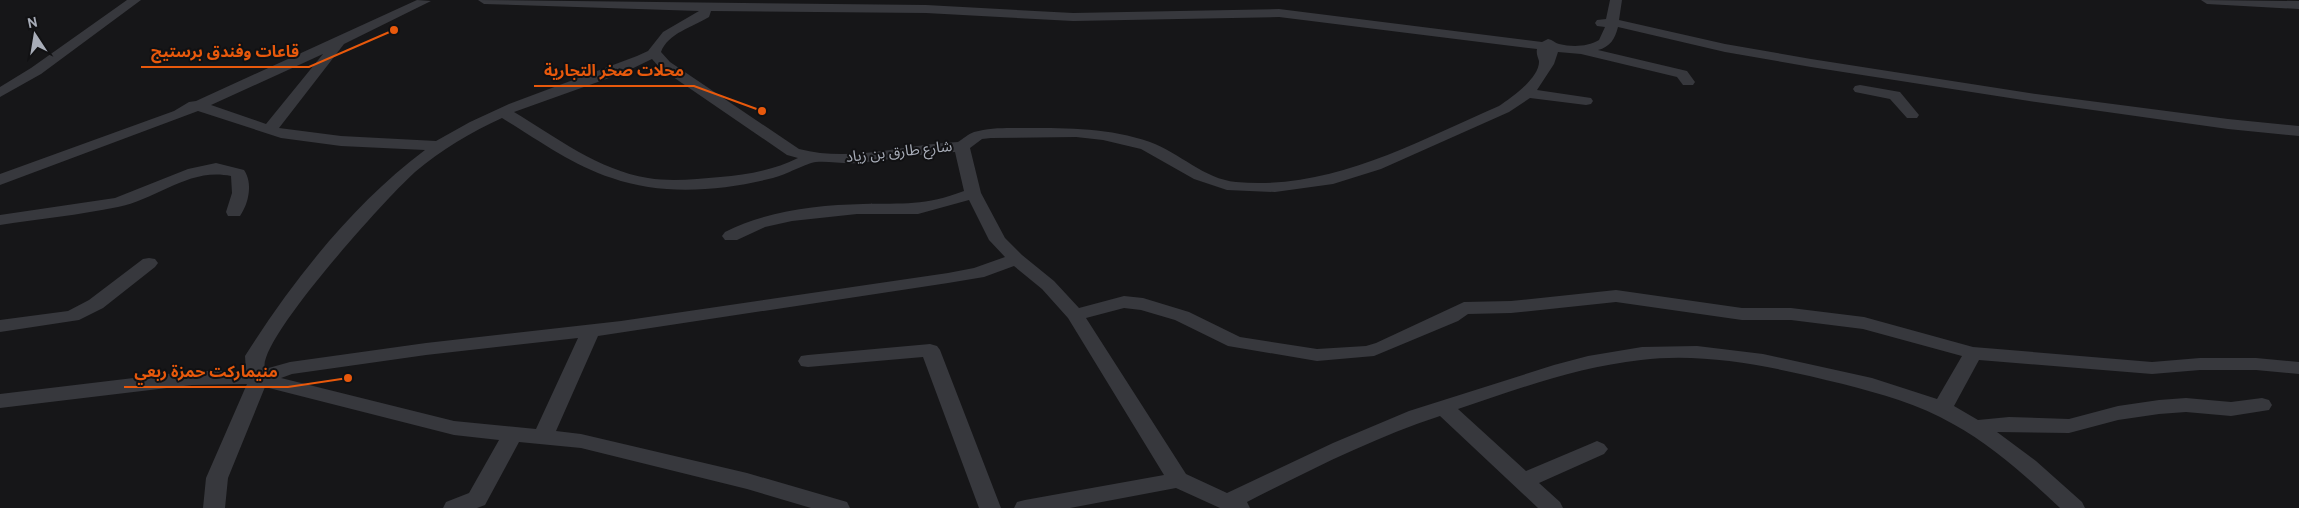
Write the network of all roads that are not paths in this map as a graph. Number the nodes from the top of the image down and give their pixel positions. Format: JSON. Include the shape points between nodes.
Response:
{"nodes":[{"id":1,"x":135,"y":0,"type":"edge"},
{"id":2,"x":409,"y":0,"type":"edge"},
{"id":3,"x":426,"y":0,"type":"edge"},
{"id":4,"x":484,"y":0,"type":"edge"},
{"id":5,"x":1609,"y":0,"type":"edge"},
{"id":6,"x":1616,"y":0,"type":"edge"},
{"id":7,"x":2207,"y":0,"type":"edge"},
{"id":8,"x":2276,"y":0,"type":"edge"},
{"id":9,"x":2299,"y":0,"type":"edge"},
{"id":10,"x":597,"y":1,"type":"edge"},
{"id":11,"x":2299,"y":5,"type":"edge"},
{"id":12,"x":696,"y":13,"type":"junction"},
{"id":13,"x":1608,"y":24,"type":"junction"},
{"id":14,"x":341,"y":41,"type":"junction"},
{"id":15,"x":1548,"y":46,"type":"junction"},
{"id":16,"x":1584,"y":50,"type":"junction"},
{"id":17,"x":654,"y":53,"type":"junction"},
{"id":18,"x":1852,"y":70,"type":"junction"},
{"id":19,"x":1688,"y":82,"type":"dead end"},
{"id":20,"x":0,"y":93,"type":"edge"},
{"id":21,"x":1526,"y":93,"type":"junction"},
{"id":22,"x":1586,"y":102,"type":"dead end"},
{"id":23,"x":194,"y":104,"type":"junction"},
{"id":24,"x":502,"y":112,"type":"junction"},
{"id":25,"x":1912,"y":115,"type":"dead end"},
{"id":26,"x":269,"y":130,"type":"junction"},
{"id":27,"x":2299,"y":131,"type":"edge"},
{"id":28,"x":441,"y":146,"type":"junction"},
{"id":29,"x":962,"y":147,"type":"junction"},
{"id":30,"x":810,"y":158,"type":"junction"},
{"id":31,"x":0,"y":173,"type":"edge"},
{"id":32,"x":0,"y":180,"type":"edge"},
{"id":33,"x":973,"y":193,"type":"junction"},
{"id":34,"x":234,"y":212,"type":"dead end"},
{"id":35,"x":0,"y":220,"type":"edge"},
{"id":36,"x":731,"y":236,"type":"dead end"},
{"id":37,"x":1016,"y":259,"type":"junction"},
{"id":38,"x":149,"y":263,"type":"dead end"},
{"id":39,"x":1075,"y":315,"type":"junction"},
{"id":40,"x":0,"y":326,"type":"edge"},
{"id":41,"x":591,"y":330,"type":"junction"},
{"id":42,"x":1973,"y":353,"type":"junction"},
{"id":43,"x":808,"y":361,"type":"dead end"},
{"id":44,"x":2299,"y":368,"type":"edge"},
{"id":45,"x":259,"y":378,"type":"junction"},
{"id":46,"x":0,"y":400,"type":"edge"},
{"id":47,"x":2262,"y":405,"type":"dead end"},
{"id":48,"x":1443,"y":407,"type":"junction"},
{"id":49,"x":1942,"y":409,"type":"junction"},
{"id":50,"x":1975,"y":427,"type":"junction"},
{"id":51,"x":512,"y":434,"type":"junction"},
{"id":52,"x":543,"y":437,"type":"junction"},
{"id":53,"x":1597,"y":449,"type":"dead end"},
{"id":54,"x":1178,"y":480,"type":"junction"},
{"id":55,"x":1523,"y":481,"type":"junction"},
{"id":56,"x":1235,"y":505,"type":"edge"},
{"id":57,"x":214,"y":508,"type":"edge"},
{"id":58,"x":454,"y":508,"type":"edge"},
{"id":59,"x":839,"y":508,"type":"edge"},
{"id":60,"x":990,"y":508,"type":"edge"},
{"id":61,"x":1025,"y":508,"type":"edge"},
{"id":62,"x":1552,"y":508,"type":"edge"},
{"id":63,"x":2074,"y":508,"type":"edge"}],
"edges":[{"from":1,"to":20,"type":"street"},
{"from":2,"to":3,"type":"street"},
{"from":2,"to":23,"type":"street","via":[[327,43]]},
{"from":3,"to":14,"type":"street"},
{"from":4,"to":10,"type":"street"},
{"from":5,"to":13,"type":"street"},
{"from":6,"to":13,"type":"street"},
{"from":7,"to":11,"type":"street"},
{"from":8,"to":9,"type":"street"},
{"from":10,"to":12,"type":"street"},
{"from":10,"to":12,"type":"street"},
{"from":12,"to":15,"type":"street","via":[[738,6],[926,9],[1090,17],[1279,13]]},
{"from":12,"to":17,"type":"street","via":[[660,42]]},
{"from":13,"to":15,"type":"street","via":[[1596,40],[1578,45]]},
{"from":13,"to":16,"type":"street","via":[[1606,44]]},
{"from":13,"to":18,"type":"street"},
{"from":14,"to":23,"type":"street"},
{"from":14,"to":26,"type":"street"},
{"from":15,"to":16,"type":"street"},
{"from":15,"to":21,"type":"street","via":[[1542,54],[1547,64]]},
{"from":16,"to":19,"type":"street","via":[[1682,74]]},
{"from":17,"to":24,"type":"street","via":[[630,65]]},
{"from":17,"to":30,"type":"street","name":"شارع طارق بن زياد","via":[[665,65],[785,147]]},
{"from":18,"to":25,"type":"street","via":[[1860,93],[1895,95]]},
{"from":18,"to":27,"type":"street","via":[[2036,98]]},
{"from":21,"to":22,"type":"street"},
{"from":21,"to":29,"type":"street","via":[[1504,109],[1375,166],[1333,179],[1275,187],[1217,184],[1146,146],[1103,135],[1076,132],[991,133],[977,136]]},
{"from":23,"to":26,"type":"street"},
{"from":23,"to":31,"type":"street"},
{"from":23,"to":32,"type":"street","via":[[111,141]]},
{"from":24,"to":28,"type":"street"},
{"from":24,"to":30,"type":"street","via":[[583,159],[634,180],[684,184],[747,178],[793,168]]},
{"from":26,"to":28,"type":"street","via":[[349,141]]},
{"from":28,"to":45,"type":"street","via":[[407,171],[346,233],[255,356],[254,366]]},
{"from":29,"to":30,"type":"street","name":"شارع طارق بن زياد","via":[[937,146],[866,157]]},
{"from":29,"to":33,"type":"street","name":"شارع طارق بن زياد"},
{"from":33,"to":36,"type":"street","via":[[952,201],[909,209],[856,209],[765,222]]},
{"from":33,"to":37,"type":"street","name":"شارع طارق بن زياد","via":[[998,240]]},
{"from":34,"to":35,"type":"street","via":[[242,180],[238,173],[216,168],[178,176],[118,202]]},
{"from":37,"to":39,"type":"street","name":"شارع طارق بن زياد","via":[[1048,285]]},
{"from":37,"to":41,"type":"street","via":[[998,267],[955,276]]},
{"from":38,"to":40,"type":"street","via":[[96,304],[72,316]]},
{"from":39,"to":42,"type":"street","via":[[1124,302],[1143,304],[1182,316],[1235,342],[1317,355],[1367,352],[1383,347],[1464,308],[1511,307],[1616,296],[1742,314],[1791,314],[1864,323]]},
{"from":39,"to":54,"type":"street","name":"شارع طارق بن زياد"},
{"from":41,"to":45,"type":"street","via":[[290,368]]},
{"from":41,"to":52,"type":"street"},
{"from":42,"to":44,"type":"street","via":[[2152,368],[2209,364]]},
{"from":42,"to":49,"type":"street"},
{"from":43,"to":60,"type":"street","via":[[930,350]]},
{"from":45,"to":46,"type":"street","via":[[192,378]]},
{"from":45,"to":51,"type":"street","via":[[422,422]]},
{"from":45,"to":57,"type":"street","via":[[217,478]]},
{"from":47,"to":50,"type":"street","via":[[2231,409],[2159,406],[2069,426],[2009,424]]},
{"from":48,"to":49,"type":"street","via":[[1571,366],[1653,353],[1696,352],[1786,364],[1860,382]]},
{"from":48,"to":55,"type":"street"},
{"from":48,"to":56,"type":"street","via":[[1380,430]]},
{"from":49,"to":50,"type":"street"},
{"from":50,"to":63,"type":"street"},
{"from":51,"to":52,"type":"street"},
{"from":51,"to":58,"type":"street","via":[[477,499]]},
{"from":52,"to":59,"type":"street","via":[[581,441],[647,456]]},
{"from":53,"to":55,"type":"street"},
{"from":54,"to":56,"type":"street"},
{"from":54,"to":61,"type":"street"},
{"from":55,"to":62,"type":"street"}]}
